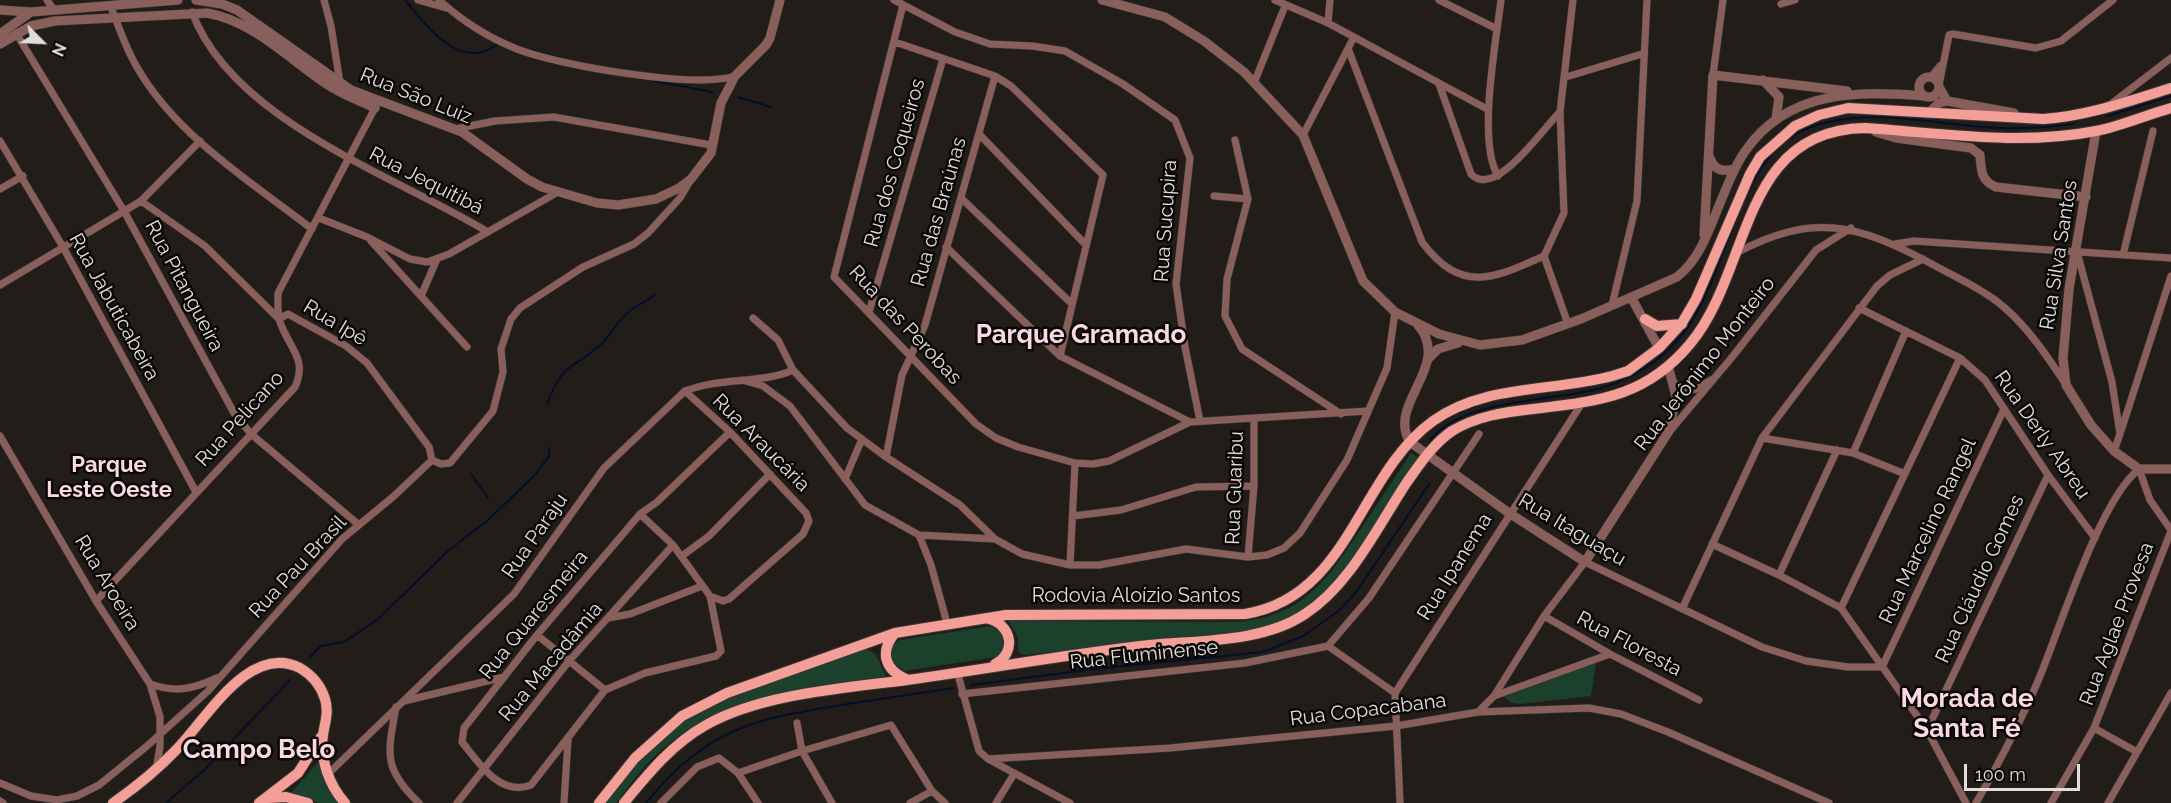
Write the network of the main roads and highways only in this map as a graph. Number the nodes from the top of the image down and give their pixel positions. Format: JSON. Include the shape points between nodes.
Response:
{"nodes":[{"id":1,"x":2171,"y":88,"type":"edge"},
{"id":2,"x":2107,"y":108,"type":"junction"},
{"id":3,"x":2171,"y":108,"type":"edge"},
{"id":4,"x":2076,"y":114,"type":"junction"},
{"id":5,"x":1929,"y":123,"type":"junction"},
{"id":6,"x":2096,"y":131,"type":"junction"},
{"id":7,"x":1645,"y":319,"type":"road end"},
{"id":8,"x":1682,"y":323,"type":"junction"},
{"id":9,"x":1664,"y":357,"type":"junction"},
{"id":10,"x":982,"y":618,"type":"junction"},
{"id":11,"x":895,"y":633,"type":"junction"},
{"id":12,"x":992,"y":666,"type":"junction"},
{"id":13,"x":907,"y":680,"type":"junction"},
{"id":14,"x":323,"y":731,"type":"junction"},
{"id":15,"x":263,"y":800,"type":"edge"},
{"id":16,"x":113,"y":803,"type":"edge"},
{"id":17,"x":309,"y":803,"type":"edge"},
{"id":18,"x":345,"y":803,"type":"edge"},
{"id":19,"x":599,"y":803,"type":"edge"},
{"id":20,"x":624,"y":803,"type":"edge"}],
"edges":[{"from":1,"to":2,"type":"main road","name":"Rodovia Aloízio Santos"},
{"from":2,"to":4,"type":"main road","name":"Rodovia Aloízio Santos"},
{"from":2,"to":6,"type":"main road"},
{"from":3,"to":6,"type":"main road","name":"Rodovia Aloízio Santos"},
{"from":4,"to":5,"type":"main road","name":"Rodovia Aloízio Santos"},
{"from":4,"to":6,"type":"main road"},
{"from":5,"to":6,"type":"main road","name":"Rodovia Aloízio Santos","via":[[2022,140]]},
{"from":5,"to":8,"type":"main road","name":"Rodovia Aloízio Santos","via":[[1848,108],[1809,119],[1784,134],[1760,157],[1750,174]]},
{"from":5,"to":9,"type":"main road","name":"Rodovia Aloízio Santos","via":[[1847,129],[1816,136],[1781,161],[1765,187],[1703,325],[1690,344]]},
{"from":7,"to":8,"type":"main road","via":[[1657,326]]},
{"from":8,"to":9,"type":"main road","name":"Rodovia Aloízio Santos"},
{"from":9,"to":10,"type":"main road","name":"Rodovia Aloízio Santos","via":[[1612,376],[1470,401],[1432,422],[1410,442],[1326,567],[1292,597],[1271,608],[1235,615]]},
{"from":9,"to":12,"type":"main road","name":"Rodovia Aloízio Santos","via":[[1623,395],[1499,413],[1452,431],[1428,454],[1345,578],[1323,602],[1291,622],[1249,634]]},
{"from":10,"to":11,"type":"main road","name":"Rodovia Aloízio Santos"},
{"from":10,"to":12,"type":"main road","via":[[1002,624],[1008,632],[1008,653]]},
{"from":11,"to":13,"type":"main road","via":[[887,646],[887,664],[892,672]]},
{"from":11,"to":19,"type":"main road","name":"Rodovia Aloízio Santos","via":[[727,693],[682,716],[635,758]]},
{"from":12,"to":13,"type":"main road","name":"Rodovia Aloízio Santos"},
{"from":13,"to":20,"type":"main road","name":"Rodovia Aloízio Santos","via":[[764,702],[720,718],[667,754]]},
{"from":14,"to":15,"type":"main road","via":[[298,773]]},
{"from":14,"to":16,"type":"main road","via":[[326,702],[313,678],[294,666],[264,664],[239,678],[189,737]]},
{"from":14,"to":18,"type":"main road","via":[[328,774]]},
{"from":15,"to":17,"type":"main road","via":[[286,797]]}]}
